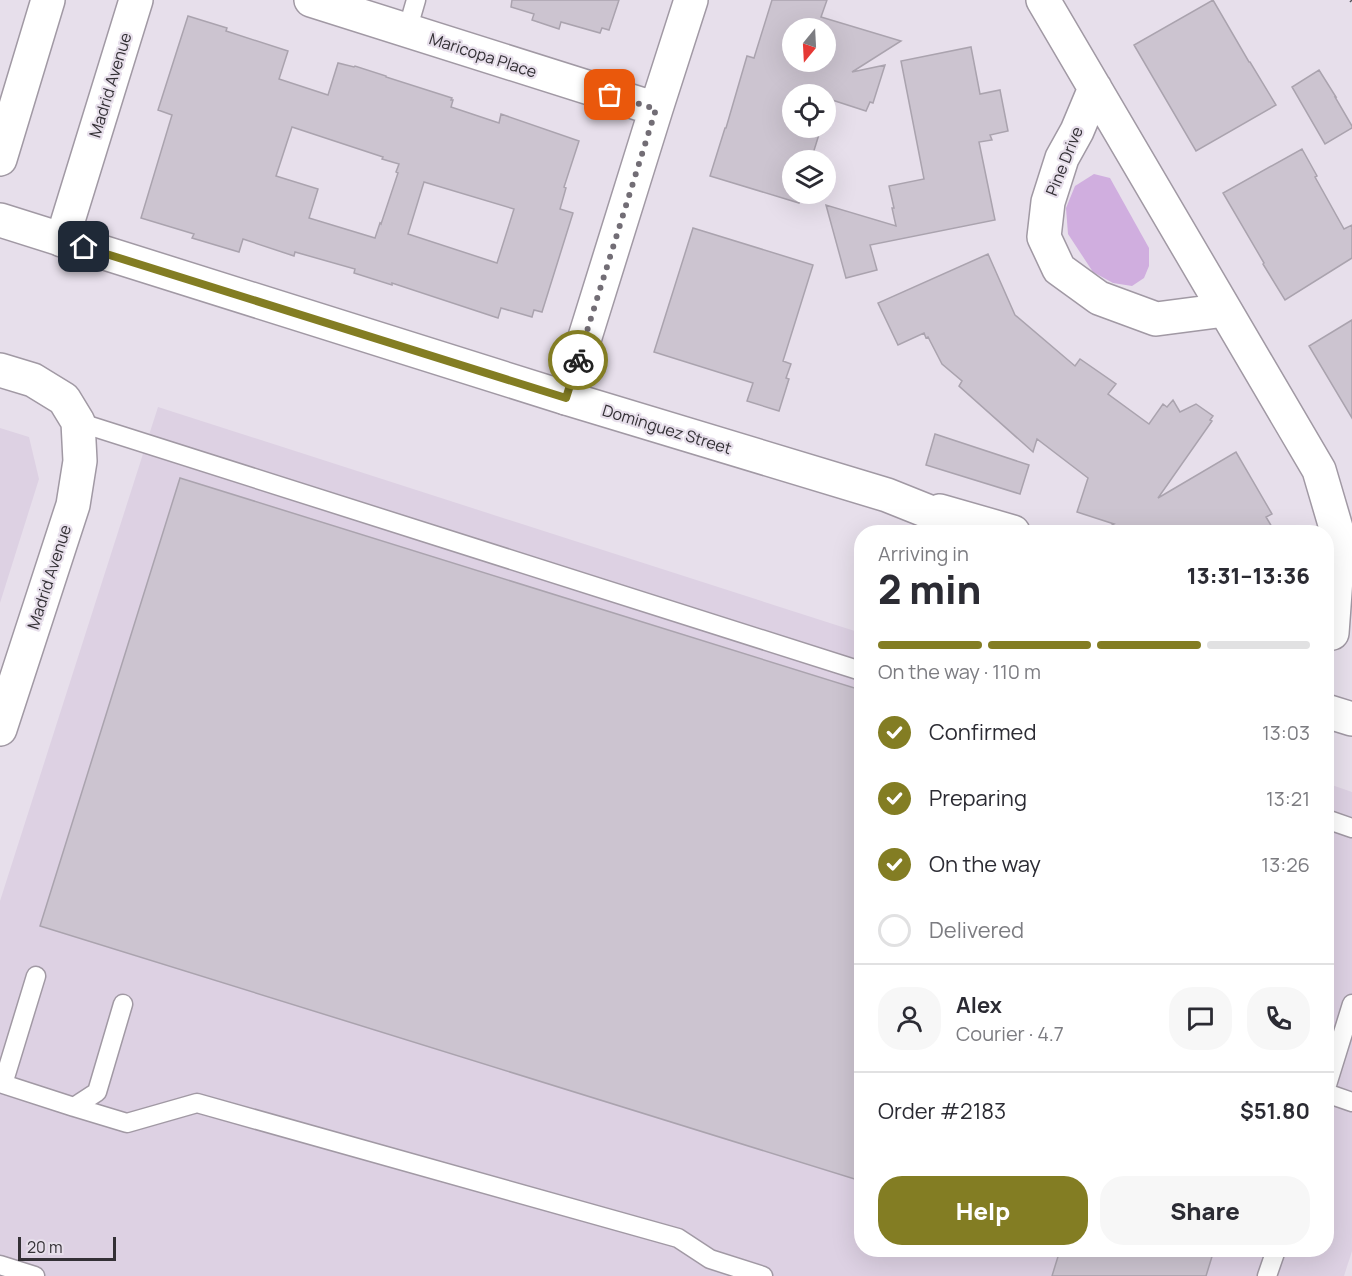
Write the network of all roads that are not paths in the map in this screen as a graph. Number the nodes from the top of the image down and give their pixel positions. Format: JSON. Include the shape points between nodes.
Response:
{"nodes":[{"id":1,"x":48,"y":0,"type":"edge"},
{"id":2,"x":136,"y":0,"type":"edge"},
{"id":3,"x":310,"y":0,"type":"edge"},
{"id":4,"x":416,"y":0,"type":"edge"},
{"id":5,"x":691,"y":0,"type":"edge"},
{"id":6,"x":1043,"y":0,"type":"edge"},
{"id":7,"x":406,"y":31,"type":"junction"},
{"id":8,"x":1095,"y":88,"type":"junction"},
{"id":9,"x":656,"y":109,"type":"junction"},
{"id":10,"x":0,"y":159,"type":"edge"},
{"id":11,"x":0,"y":220,"type":"edge"},
{"id":12,"x":62,"y":240,"type":"junction"},
{"id":13,"x":1226,"y":310,"type":"junction"},
{"id":14,"x":0,"y":370,"type":"edge"},
{"id":15,"x":566,"y":398,"type":"junction"},
{"id":16,"x":78,"y":422,"type":"junction"},
{"id":17,"x":887,"y":495,"type":"junction"},
{"id":18,"x":956,"y":525,"type":"edge"},
{"id":19,"x":989,"y":525,"type":"edge"},
{"id":20,"x":1337,"y":634,"type":"edge"},
{"id":21,"x":854,"y":669,"type":"edge"},
{"id":22,"x":5,"y":694,"type":"edge"},
{"id":23,"x":1334,"y":713,"type":"edge"},
{"id":24,"x":1352,"y":719,"type":"edge"},
{"id":25,"x":0,"y":729,"type":"edge"},
{"id":26,"x":1334,"y":822,"type":"edge"},
{"id":27,"x":1352,"y":828,"type":"edge"},
{"id":28,"x":36,"y":976,"type":"dead end"},
{"id":29,"x":123,"y":1004,"type":"dead end"},
{"id":30,"x":1352,"y":1004,"type":"edge"},
{"id":31,"x":1334,"y":1062,"type":"edge"},
{"id":32,"x":1,"y":1083,"type":"edge"},
{"id":33,"x":1334,"y":1096,"type":"edge"},
{"id":34,"x":1352,"y":1102,"type":"edge"},
{"id":35,"x":74,"y":1107,"type":"junction"},
{"id":36,"x":1274,"y":1257,"type":"edge"},
{"id":37,"x":0,"y":1265,"type":"edge"},
{"id":38,"x":35,"y":1276,"type":"edge"},
{"id":39,"x":763,"y":1276,"type":"edge"},
{"id":40,"x":1267,"y":1276,"type":"edge"}],
"edges":[{"from":1,"to":10,"type":"street"},
{"from":2,"to":12,"type":"street","name":"Madrid Avenue"},
{"from":3,"to":7,"type":"street","name":"Maricopa Place"},
{"from":4,"to":7,"type":"lane"},
{"from":5,"to":9,"type":"street"},
{"from":6,"to":8,"type":"street"},
{"from":7,"to":9,"type":"street","name":"Maricopa Place"},
{"from":8,"to":13,"type":"street"},
{"from":8,"to":13,"type":"street","name":"Pine Drive","via":[[1062,158],[1047,202],[1044,237],[1059,269],[1098,298],[1156,319]]},
{"from":9,"to":15,"type":"street"},
{"from":11,"to":12,"type":"street","name":"Dominguez Street"},
{"from":12,"to":15,"type":"street","name":"Dominguez Street"},
{"from":13,"to":20,"type":"street","via":[[1319,470],[1339,538]]},
{"from":14,"to":16,"type":"street","via":[[33,380],[64,399]]},
{"from":15,"to":17,"type":"street","name":"Dominguez Street"},
{"from":16,"to":21,"type":"lane"},
{"from":16,"to":22,"type":"street","name":"Madrid Avenue","via":[[80,461],[73,505]]},
{"from":17,"to":18,"type":"street","name":"Dominguez Street"},
{"from":17,"to":19,"type":"street","name":"Dominguez Street"},
{"from":22,"to":25,"type":"street","name":"Madrid Avenue"},
{"from":23,"to":24,"type":"street"},
{"from":26,"to":27,"type":"lane"},
{"from":28,"to":32,"type":"lane"},
{"from":29,"to":35,"type":"lane","via":[[97,1092]]},
{"from":30,"to":31,"type":"lane"},
{"from":32,"to":35,"type":"lane"},
{"from":33,"to":34,"type":"lane"},
{"from":35,"to":39,"type":"lane","via":[[127,1123],[197,1103],[678,1238],[710,1259]]},
{"from":36,"to":40,"type":"lane"},
{"from":37,"to":38,"type":"lane"}]}
